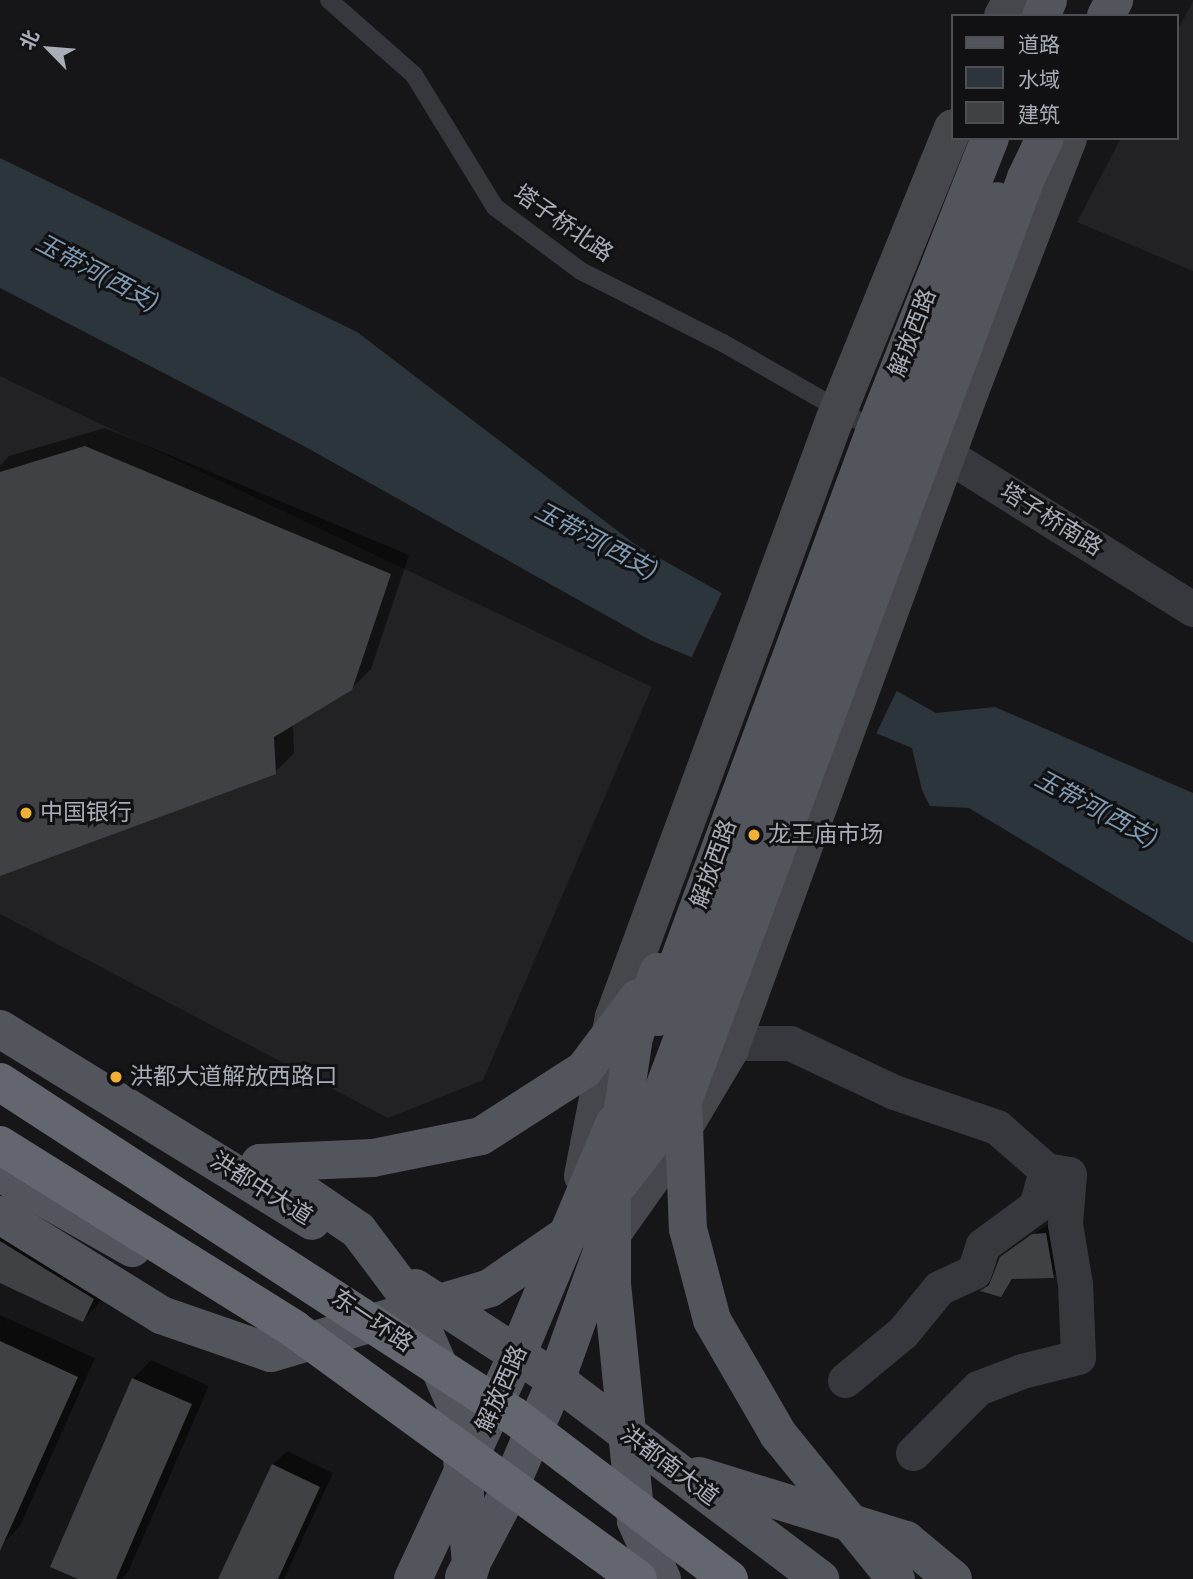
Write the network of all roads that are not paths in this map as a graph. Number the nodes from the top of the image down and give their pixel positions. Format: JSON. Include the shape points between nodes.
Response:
{"nodes":[{"id":1,"x":329,"y":0,"type":"edge"},
{"id":2,"x":951,"y":135,"type":"edge"},
{"id":3,"x":989,"y":140,"type":"edge"},
{"id":4,"x":1024,"y":140,"type":"edge"},
{"id":5,"x":1044,"y":140,"type":"edge"},
{"id":6,"x":1067,"y":140,"type":"edge"},
{"id":7,"x":872,"y":424,"type":"junction"},
{"id":8,"x":947,"y":455,"type":"junction"},
{"id":9,"x":1193,"y":609,"type":"edge"},
{"id":10,"x":768,"y":766,"type":"junction"},
{"id":11,"x":658,"y":972,"type":"junction"},
{"id":12,"x":0,"y":1013,"type":"edge"},
{"id":13,"x":0,"y":1029,"type":"edge"},
{"id":14,"x":732,"y":1043,"type":"junction"},
{"id":15,"x":0,"y":1082,"type":"edge"},
{"id":16,"x":683,"y":1101,"type":"junction"},
{"id":17,"x":0,"y":1145,"type":"edge"},
{"id":18,"x":261,"y":1163,"type":"junction"},
{"id":19,"x":1046,"y":1170,"type":"junction"},
{"id":20,"x":0,"y":1173,"type":"edge"},
{"id":21,"x":0,"y":1216,"type":"edge"},
{"id":22,"x":575,"y":1216,"type":"junction"},
{"id":23,"x":603,"y":1248,"type":"junction"},
{"id":24,"x":517,"y":1355,"type":"junction"},
{"id":25,"x":556,"y":1380,"type":"junction"},
{"id":26,"x":845,"y":1380,"type":"dead end"},
{"id":27,"x":913,"y":1453,"type":"dead end"},
{"id":28,"x":672,"y":1468,"type":"junction"},
{"id":29,"x":463,"y":1474,"type":"junction"},
{"id":30,"x":503,"y":1503,"type":"junction"},
{"id":31,"x":413,"y":1579,"type":"edge"},
{"id":32,"x":465,"y":1579,"type":"edge"},
{"id":33,"x":616,"y":1579,"type":"edge"},
{"id":34,"x":638,"y":1579,"type":"edge"},
{"id":35,"x":662,"y":1579,"type":"edge"},
{"id":36,"x":729,"y":1579,"type":"edge"},
{"id":37,"x":820,"y":1579,"type":"edge"},
{"id":38,"x":897,"y":1579,"type":"edge"},
{"id":39,"x":953,"y":1579,"type":"edge"}],
"edges":[{"from":1,"to":7,"type":"lane","name":"塔子桥北路","via":[[414,75],[495,206],[581,271]]},
{"from":2,"to":7,"type":"main road"},
{"from":3,"to":7,"type":"main road","name":"解放西路"},
{"from":4,"to":7,"type":"main road","name":"解放西路"},
{"from":5,"to":16,"type":"main road","bridge":true,"via":[[1026,178]]},
{"from":6,"to":8,"type":"main road"},
{"from":7,"to":8,"type":"street","name":"塔子桥南路"},
{"from":7,"to":10,"type":"main road","name":"解放西路","via":[[845,561]]},
{"from":7,"to":11,"type":"main road","via":[[840,472]]},
{"from":7,"to":22,"type":"main road","via":[[790,541],[713,746],[614,1017]]},
{"from":8,"to":9,"type":"street","name":"塔子桥南路"},
{"from":8,"to":14,"type":"main road"},
{"from":10,"to":22,"type":"main road","name":"解放西路"},
{"from":10,"to":23,"type":"main road","name":"解放西路"},
{"from":11,"to":18,"type":"main road","bridge":true,"via":[[584,1070],[481,1136],[373,1158]]},
{"from":11,"to":35,"type":"main road","bridge":true,"via":[[634,1037],[612,1180],[612,1271],[636,1521]]},
{"from":12,"to":18,"type":"main road"},
{"from":13,"to":24,"type":"main road","name":"洪都中大道","via":[[270,1193]]},
{"from":14,"to":19,"type":"street","via":[[790,1043],[894,1092],[997,1127]]},
{"from":14,"to":23,"type":"main road","via":[[664,1160]]},
{"from":15,"to":36,"type":"highway","name":"东一环路","bridge":true,"via":[[514,1416]]},
{"from":16,"to":21,"type":"main road","bridge":true,"via":[[593,1217],[490,1288],[271,1353],[161,1315]]},
{"from":16,"to":38,"type":"main road","bridge":true,"via":[[688,1228],[712,1320],[779,1434]]},
{"from":17,"to":34,"type":"highway","bridge":true,"via":[[293,1329]]},
{"from":18,"to":32,"type":"main road","bridge":true,"via":[[358,1230],[409,1298],[458,1409],[471,1564]]},
{"from":19,"to":26,"type":"street","via":[[1036,1206],[983,1245],[974,1272],[939,1288],[903,1332]]},
{"from":19,"to":27,"type":"street","via":[[1069,1174],[1065,1224],[1075,1284],[1078,1357],[978,1388]]},
{"from":20,"to":29,"type":"main road","via":[[124,1243],[290,1348]]},
{"from":22,"to":24,"type":"main road","name":"解放西路"},
{"from":23,"to":25,"type":"main road","name":"解放西路"},
{"from":24,"to":25,"type":"main road","name":"洪都南大道"},
{"from":24,"to":29,"type":"main road","name":"解放西路"},
{"from":25,"to":28,"type":"main road","name":"洪都南大道"},
{"from":25,"to":30,"type":"main road","name":"解放西路"},
{"from":28,"to":37,"type":"main road","name":"洪都南大道"},
{"from":28,"to":39,"type":"main road","via":[[906,1540]]},
{"from":29,"to":30,"type":"main road"},
{"from":29,"to":31,"type":"main road","name":"解放西路"},
{"from":30,"to":32,"type":"main road","name":"解放西路"},
{"from":30,"to":33,"type":"main road"}]}
